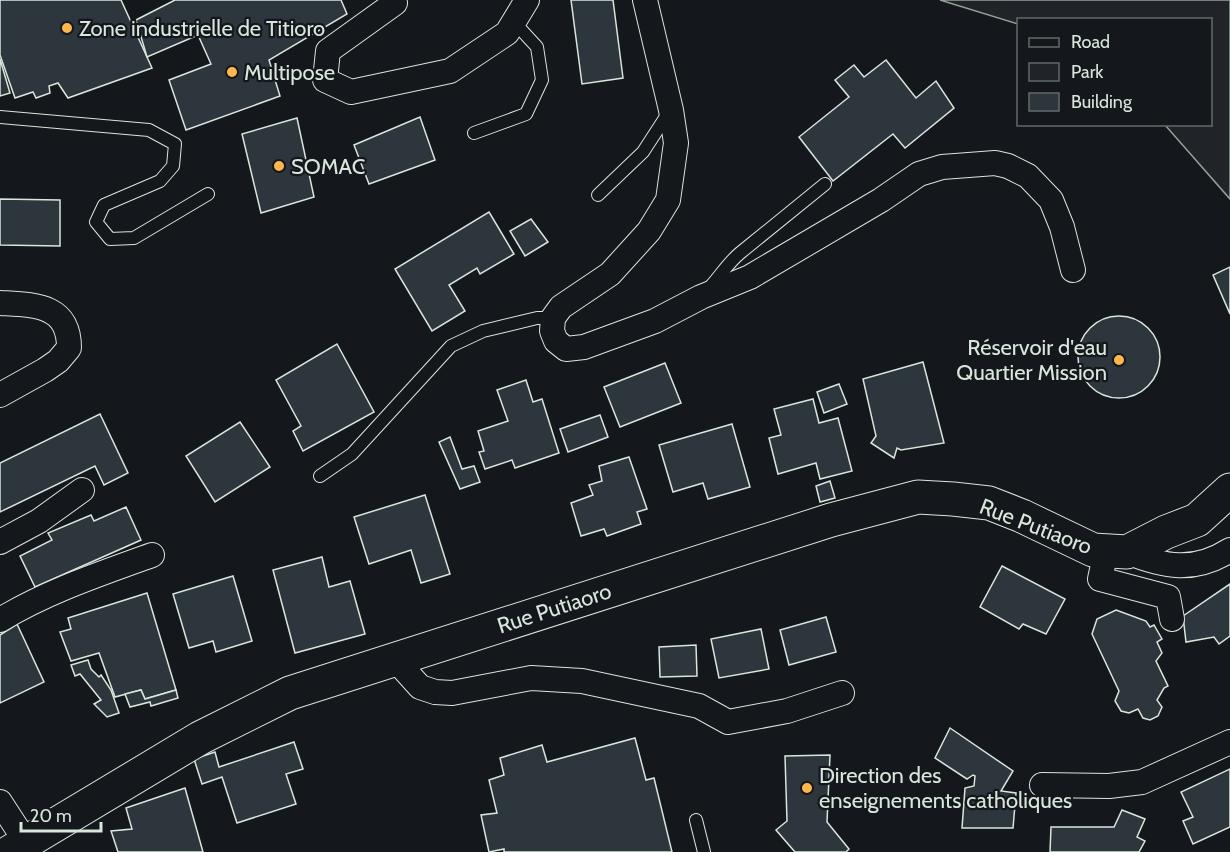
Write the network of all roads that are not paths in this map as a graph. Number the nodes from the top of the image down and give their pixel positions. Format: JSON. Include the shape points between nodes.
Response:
{"nodes":[{"id":1,"x":394,"y":0,"type":"edge"},
{"id":2,"x":527,"y":0,"type":"edge"},
{"id":3,"x":645,"y":0,"type":"edge"},
{"id":4,"x":514,"y":22,"type":"junction"},
{"id":5,"x":671,"y":110,"type":"junction"},
{"id":6,"x":0,"y":117,"type":"edge"},
{"id":7,"x":474,"y":133,"type":"dead end"},
{"id":8,"x":825,"y":184,"type":"dead end"},
{"id":9,"x":208,"y":194,"type":"dead end"},
{"id":10,"x":598,"y":195,"type":"dead end"},
{"id":11,"x":1073,"y":270,"type":"dead end"},
{"id":12,"x":700,"y":297,"type":"junction"},
{"id":13,"x":0,"y":303,"type":"edge"},
{"id":14,"x":553,"y":318,"type":"junction"},
{"id":15,"x":0,"y":395,"type":"edge"},
{"id":16,"x":320,"y":476,"type":"dead end"},
{"id":17,"x":82,"y":490,"type":"dead end"},
{"id":18,"x":1230,"y":490,"type":"edge"},
{"id":19,"x":0,"y":542,"type":"edge"},
{"id":20,"x":1230,"y":550,"type":"edge"},
{"id":21,"x":1117,"y":551,"type":"junction"},
{"id":22,"x":152,"y":555,"type":"dead end"},
{"id":23,"x":1172,"y":619,"type":"dead end"},
{"id":24,"x":0,"y":620,"type":"edge"},
{"id":25,"x":398,"y":658,"type":"junction"},
{"id":26,"x":842,"y":693,"type":"dead end"},
{"id":27,"x":1230,"y":742,"type":"edge"},
{"id":28,"x":1042,"y":785,"type":"dead end"},
{"id":29,"x":0,"y":802,"type":"edge"},
{"id":30,"x":696,"y":820,"type":"dead end"},
{"id":31,"x":18,"y":847,"type":"edge"},
{"id":32,"x":704,"y":852,"type":"edge"}],
"edges":[{"from":1,"to":4,"type":"street","via":[[328,51],[325,80],[351,92],[450,71],[507,33]]},
{"from":2,"to":4,"type":"street"},
{"from":3,"to":5,"type":"street"},
{"from":4,"to":7,"type":"lane","via":[[537,47],[542,80],[525,114]]},
{"from":5,"to":10,"type":"lane","via":[[643,152]]},
{"from":5,"to":14,"type":"street","via":[[676,143],[668,200],[649,231],[610,274],[561,308]]},
{"from":6,"to":9,"type":"lane","via":[[149,130],[175,144],[172,166],[160,181],[104,205],[96,222],[110,239],[134,238]]},
{"from":8,"to":12,"type":"lane","via":[[727,264]]},
{"from":11,"to":12,"type":"street","via":[[1062,227],[1051,200],[1042,190],[1028,176],[1008,166],[972,164],[919,174],[750,277]]},
{"from":12,"to":14,"type":"street","via":[[655,321],[584,347],[566,349],[556,341]]},
{"from":13,"to":15,"type":"street","via":[[46,308],[69,333],[69,348],[58,361]]},
{"from":14,"to":16,"type":"lane","via":[[483,331],[451,346],[352,454]]},
{"from":17,"to":19,"type":"street"},
{"from":18,"to":21,"type":"main road","via":[[1197,520]]},
{"from":20,"to":21,"type":"street","via":[[1218,558],[1187,567],[1155,563]]},
{"from":21,"to":23,"type":"street","via":[[1100,579],[1167,597]]},
{"from":21,"to":25,"type":"main road","name":"Rue Putiaoro","via":[[1093,550],[989,503],[918,498],[831,520]]},
{"from":22,"to":24,"type":"street","via":[[37,600]]},
{"from":25,"to":26,"type":"street","via":[[420,687],[435,692],[452,693],[531,678],[582,681],[699,706],[728,722],[787,711]]},
{"from":25,"to":31,"type":"main road","name":"Rue Putiaoro","via":[[290,693],[200,738]]},
{"from":27,"to":28,"type":"street","via":[[1142,782],[1109,786]]},
{"from":29,"to":31,"type":"street"},
{"from":30,"to":32,"type":"lane"}]}
